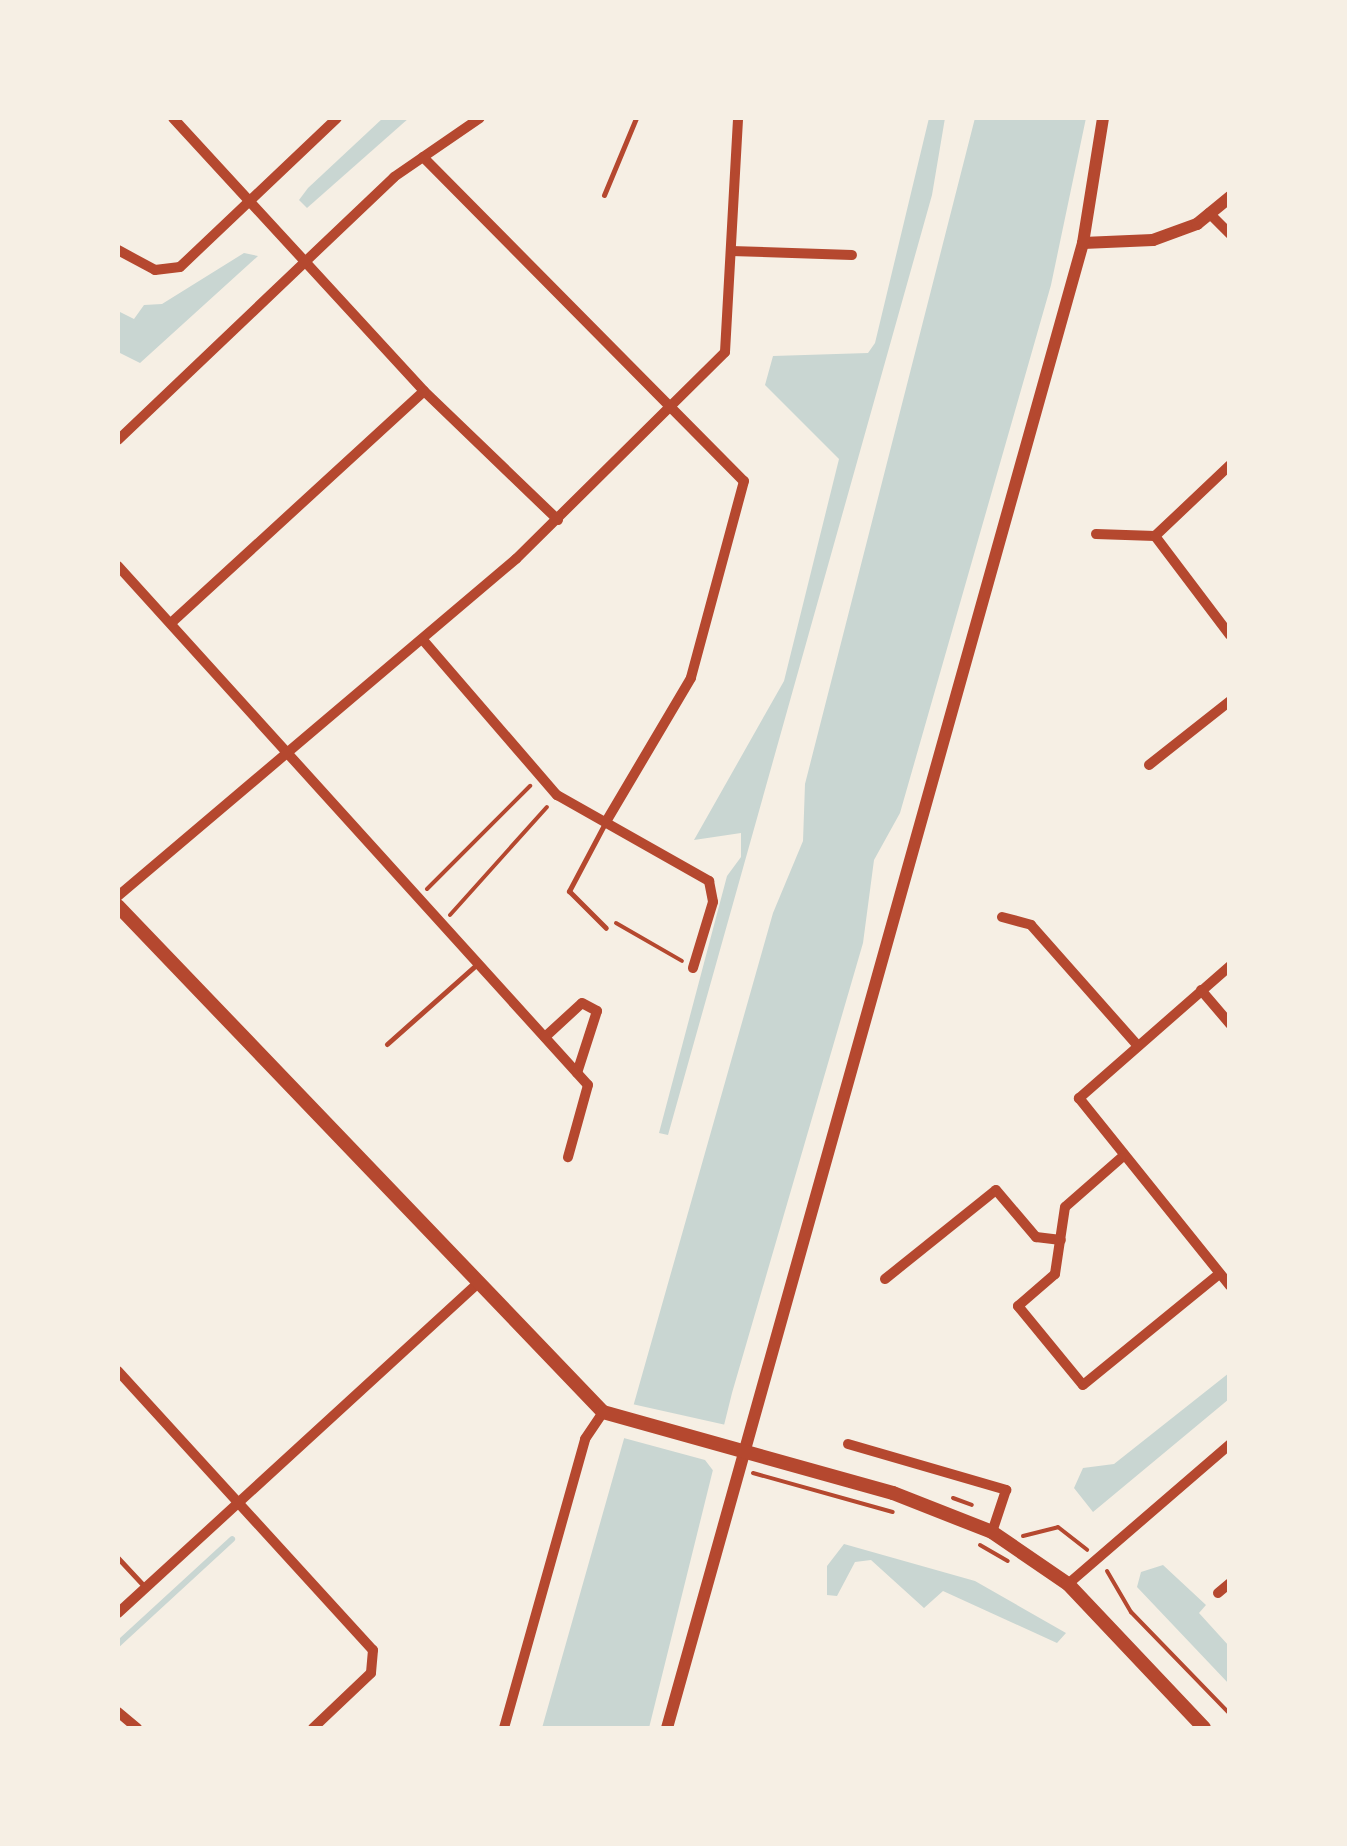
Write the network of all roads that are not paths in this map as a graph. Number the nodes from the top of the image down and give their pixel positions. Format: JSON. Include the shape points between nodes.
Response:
{"nodes":[{"id":1,"x":174,"y":118,"type":"edge"},
{"id":2,"x":337,"y":118,"type":"edge"},
{"id":3,"x":480,"y":118,"type":"edge"},
{"id":4,"x":636,"y":118,"type":"edge"},
{"id":5,"x":738,"y":118,"type":"edge"},
{"id":6,"x":1103,"y":118,"type":"edge"},
{"id":7,"x":423,"y":158,"type":"junction"},
{"id":8,"x":604,"y":194,"type":"dead end"},
{"id":9,"x":1230,"y":197,"type":"edge"},
{"id":10,"x":252,"y":201,"type":"junction"},
{"id":11,"x":1210,"y":213,"type":"junction"},
{"id":12,"x":1230,"y":234,"type":"edge"},
{"id":13,"x":1083,"y":243,"type":"junction"},
{"id":14,"x":118,"y":250,"type":"edge"},
{"id":15,"x":731,"y":250,"type":"junction"},
{"id":16,"x":852,"y":256,"type":"dead end"},
{"id":17,"x":308,"y":258,"type":"junction"},
{"id":18,"x":424,"y":390,"type":"junction"},
{"id":19,"x":670,"y":412,"type":"junction"},
{"id":20,"x":118,"y":440,"type":"edge"},
{"id":21,"x":1230,"y":465,"type":"edge"},
{"id":22,"x":558,"y":520,"type":"junction"},
{"id":23,"x":1096,"y":534,"type":"dead end"},
{"id":24,"x":1155,"y":536,"type":"junction"},
{"id":25,"x":118,"y":566,"type":"edge"},
{"id":26,"x":171,"y":623,"type":"junction"},
{"id":27,"x":1230,"y":635,"type":"edge"},
{"id":28,"x":423,"y":640,"type":"junction"},
{"id":29,"x":1230,"y":702,"type":"edge"},
{"id":30,"x":289,"y":748,"type":"junction"},
{"id":31,"x":1150,"y":764,"type":"dead end"},
{"id":32,"x":606,"y":822,"type":"junction"},
{"id":33,"x":118,"y":896,"type":"edge"},
{"id":34,"x":118,"y":906,"type":"edge"},
{"id":35,"x":1002,"y":917,"type":"dead end"},
{"id":36,"x":606,"y":928,"type":"road end"},
{"id":37,"x":479,"y":962,"type":"junction"},
{"id":38,"x":1230,"y":966,"type":"edge"},
{"id":39,"x":693,"y":968,"type":"road end"},
{"id":40,"x":1201,"y":990,"type":"junction"},
{"id":41,"x":1230,"y":1024,"type":"edge"},
{"id":42,"x":546,"y":1037,"type":"junction"},
{"id":43,"x":387,"y":1044,"type":"dead end"},
{"id":44,"x":1137,"y":1046,"type":"junction"},
{"id":45,"x":577,"y":1072,"type":"junction"},
{"id":46,"x":568,"y":1157,"type":"dead end"},
{"id":47,"x":1121,"y":1158,"type":"junction"},
{"id":48,"x":1060,"y":1240,"type":"junction"},
{"id":49,"x":1219,"y":1274,"type":"junction"},
{"id":50,"x":885,"y":1279,"type":"dead end"},
{"id":51,"x":480,"y":1282,"type":"junction"},
{"id":52,"x":1230,"y":1286,"type":"edge"},
{"id":53,"x":118,"y":1371,"type":"edge"},
{"id":54,"x":603,"y":1412,"type":"junction"},
{"id":55,"x":848,"y":1444,"type":"dead end"},
{"id":56,"x":1230,"y":1444,"type":"edge"},
{"id":57,"x":740,"y":1453,"type":"junction"},
{"id":58,"x":238,"y":1504,"type":"junction"},
{"id":59,"x":992,"y":1532,"type":"junction"},
{"id":60,"x":118,"y":1558,"type":"edge"},
{"id":61,"x":1230,"y":1583,"type":"edge"},
{"id":62,"x":1068,"y":1584,"type":"junction"},
{"id":63,"x":146,"y":1588,"type":"junction"},
{"id":64,"x":1218,"y":1593,"type":"dead end"},
{"id":65,"x":118,"y":1614,"type":"edge"},
{"id":66,"x":118,"y":1712,"type":"edge"},
{"id":67,"x":138,"y":1728,"type":"edge"},
{"id":68,"x":312,"y":1728,"type":"edge"},
{"id":69,"x":504,"y":1728,"type":"edge"},
{"id":70,"x":667,"y":1728,"type":"edge"},
{"id":71,"x":1204,"y":1728,"type":"edge"}],
"edges":[{"from":1,"to":10,"type":"street"},
{"from":2,"to":10,"type":"street"},
{"from":3,"to":7,"type":"street"},
{"from":4,"to":8,"type":"lane"},
{"from":5,"to":15,"type":"street"},
{"from":6,"to":13,"type":"street"},
{"from":7,"to":17,"type":"street"},
{"from":7,"to":19,"type":"street"},
{"from":9,"to":11,"type":"street"},
{"from":10,"to":14,"type":"street","via":[[180,267],[155,270]]},
{"from":10,"to":17,"type":"street"},
{"from":11,"to":12,"type":"street"},
{"from":11,"to":13,"type":"street","via":[[1154,240]]},
{"from":13,"to":57,"type":"street"},
{"from":15,"to":16,"type":"street"},
{"from":15,"to":19,"type":"street","via":[[725,352]]},
{"from":17,"to":18,"type":"street"},
{"from":17,"to":20,"type":"street"},
{"from":18,"to":22,"type":"street"},
{"from":18,"to":26,"type":"street"},
{"from":19,"to":22,"type":"street"},
{"from":19,"to":32,"type":"street","via":[[744,481],[742,495],[691,678]]},
{"from":21,"to":24,"type":"street"},
{"from":22,"to":28,"type":"street"},
{"from":23,"to":24,"type":"street"},
{"from":24,"to":27,"type":"street"},
{"from":25,"to":26,"type":"street"},
{"from":26,"to":30,"type":"street"},
{"from":28,"to":30,"type":"street"},
{"from":28,"to":32,"type":"street","via":[[557,795]]},
{"from":29,"to":31,"type":"street"},
{"from":30,"to":33,"type":"street"},
{"from":30,"to":37,"type":"street"},
{"from":32,"to":36,"type":"lane","via":[[569,891]]},
{"from":32,"to":39,"type":"street","via":[[709,881],[714,902]]},
{"from":34,"to":51,"type":"main road"},
{"from":35,"to":44,"type":"street","via":[[1031,925]]},
{"from":37,"to":42,"type":"street"},
{"from":37,"to":43,"type":"lane"},
{"from":38,"to":40,"type":"street"},
{"from":40,"to":41,"type":"street"},
{"from":40,"to":44,"type":"street"},
{"from":42,"to":45,"type":"street"},
{"from":42,"to":45,"type":"street","via":[[582,1003],[597,1011]]},
{"from":44,"to":47,"type":"street","via":[[1079,1098]]},
{"from":45,"to":46,"type":"street","via":[[588,1085]]},
{"from":47,"to":48,"type":"street","via":[[1065,1208]]},
{"from":47,"to":49,"type":"street"},
{"from":48,"to":49,"type":"street","via":[[1055,1274],[1018,1306],[1083,1385]]},
{"from":48,"to":50,"type":"street","via":[[1036,1237],[996,1190]]},
{"from":49,"to":52,"type":"street"},
{"from":51,"to":54,"type":"main road"},
{"from":51,"to":58,"type":"street"},
{"from":53,"to":58,"type":"street"},
{"from":54,"to":57,"type":"main road"},
{"from":54,"to":69,"type":"street","via":[[584,1439]]},
{"from":55,"to":59,"type":"street","via":[[1006,1490]]},
{"from":56,"to":62,"type":"street"},
{"from":57,"to":59,"type":"main road","via":[[911,1498]]},
{"from":57,"to":70,"type":"street"},
{"from":58,"to":63,"type":"street"},
{"from":58,"to":68,"type":"street","via":[[378,1661]]},
{"from":59,"to":62,"type":"main road"},
{"from":60,"to":63,"type":"lane"},
{"from":61,"to":64,"type":"street"},
{"from":62,"to":71,"type":"main road"},
{"from":63,"to":65,"type":"street"},
{"from":66,"to":67,"type":"street"}]}
